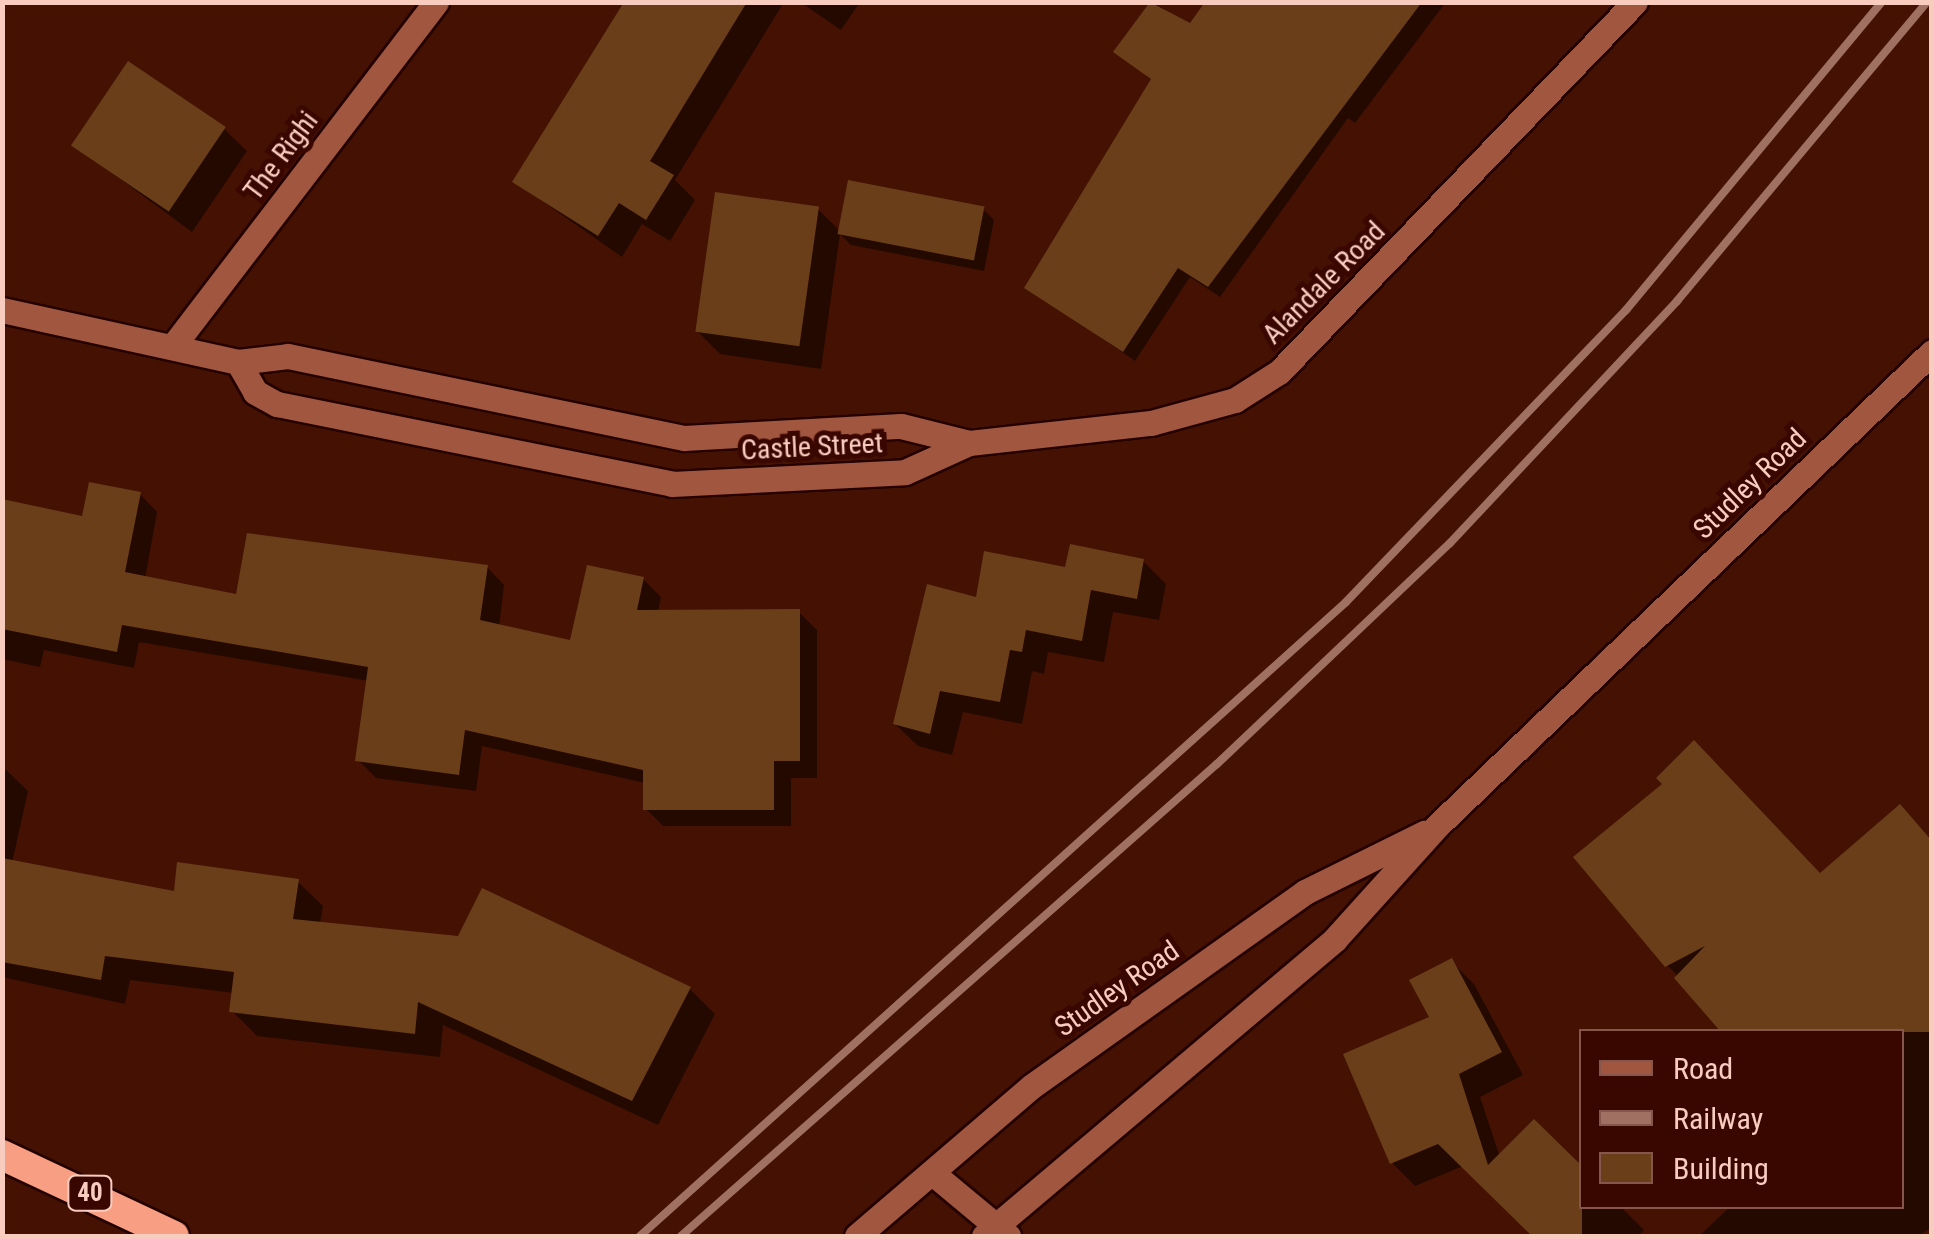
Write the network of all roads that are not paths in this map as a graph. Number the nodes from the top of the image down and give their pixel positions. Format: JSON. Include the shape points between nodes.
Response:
{"nodes":[{"id":1,"x":436,"y":2,"type":"edge"},
{"id":2,"x":1634,"y":2,"type":"edge"},
{"id":3,"x":2,"y":310,"type":"edge"},
{"id":4,"x":173,"y":346,"type":"junction"},
{"id":5,"x":1932,"y":352,"type":"edge"},
{"id":6,"x":238,"y":362,"type":"junction"},
{"id":7,"x":969,"y":443,"type":"junction"},
{"id":8,"x":1438,"y":826,"type":"junction"},
{"id":9,"x":2,"y":1156,"type":"edge"},
{"id":10,"x":936,"y":1176,"type":"junction"},
{"id":11,"x":995,"y":1233,"type":"edge"},
{"id":12,"x":174,"y":1236,"type":"edge"},
{"id":13,"x":857,"y":1236,"type":"edge"}],
"edges":[{"from":1,"to":4,"type":"street","name":"The Righi"},
{"from":2,"to":7,"type":"street","name":"Alandale Road","via":[[1292,358],[1250,391],[1150,423]]},
{"from":3,"to":4,"type":"street","name":"Castle Street"},
{"from":4,"to":6,"type":"street","name":"Castle Street"},
{"from":5,"to":8,"type":"street","name":"Studley Road"},
{"from":6,"to":7,"type":"street","name":"Castle Street","via":[[288,356],[684,438],[901,426]]},
{"from":6,"to":7,"type":"street","name":"Castle Street","via":[[256,392],[277,404],[672,484],[904,472]]},
{"from":8,"to":10,"type":"street","name":"Studley Road","via":[[1304,892],[1032,1086]]},
{"from":8,"to":11,"type":"street","name":"Studley Road","via":[[1335,939]]},
{"from":9,"to":12,"type":"highway","number":"40"},
{"from":10,"to":11,"type":"street"},
{"from":10,"to":13,"type":"street","name":"Studley Road"}]}
